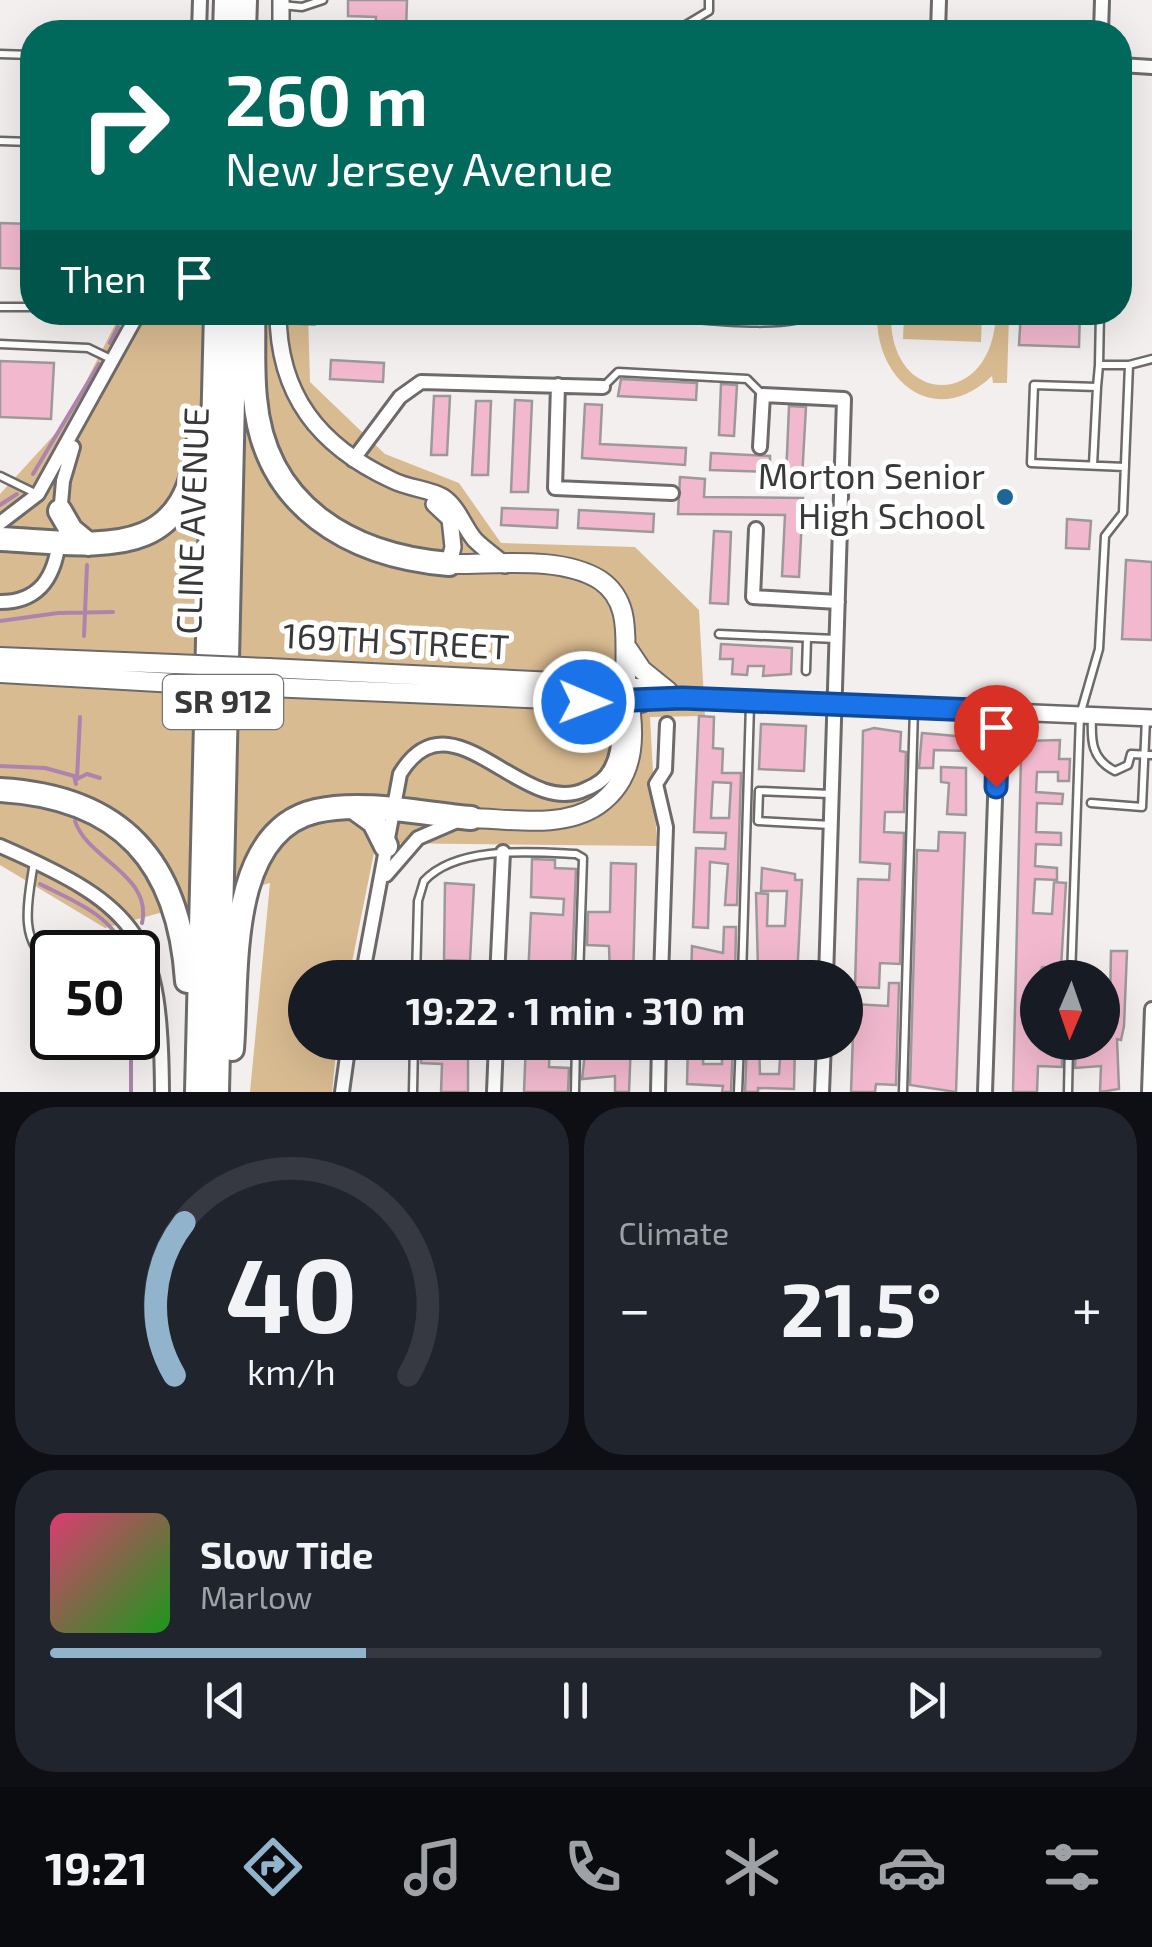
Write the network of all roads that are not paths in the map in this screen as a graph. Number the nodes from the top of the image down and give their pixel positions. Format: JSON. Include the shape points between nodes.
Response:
{"nodes":[{"id":1,"x":323,"y":0,"type":"edge"},
{"id":2,"x":709,"y":0,"type":"edge"},
{"id":3,"x":281,"y":2,"type":"edge"},
{"id":4,"x":693,"y":20,"type":"edge"},
{"id":5,"x":133,"y":325,"type":"edge"},
{"id":6,"x":211,"y":325,"type":"edge"},
{"id":7,"x":212,"y":325,"type":"edge"},
{"id":8,"x":235,"y":325,"type":"edge"},
{"id":9,"x":253,"y":325,"type":"edge"},
{"id":10,"x":279,"y":325,"type":"edge"},
{"id":11,"x":1100,"y":325,"type":"edge"},
{"id":12,"x":0,"y":344,"type":"edge"},
{"id":13,"x":1152,"y":359,"type":"edge"},
{"id":14,"x":114,"y":361,"type":"junction"},
{"id":15,"x":1099,"y":365,"type":"junction"},
{"id":16,"x":1129,"y":365,"type":"junction"},
{"id":17,"x":558,"y":385,"type":"junction"},
{"id":18,"x":603,"y":387,"type":"joint"},
{"id":19,"x":1097,"y":387,"type":"junction"},
{"id":20,"x":763,"y":395,"type":"junction"},
{"id":21,"x":79,"y":426,"type":"junction"},
{"id":22,"x":760,"y":447,"type":"dead end"},
{"id":23,"x":353,"y":460,"type":"junction"},
{"id":24,"x":1094,"y":466,"type":"junction"},
{"id":25,"x":1125,"y":467,"type":"junction"},
{"id":26,"x":0,"y":476,"type":"edge"},
{"id":27,"x":672,"y":493,"type":"dead end"},
{"id":28,"x":38,"y":494,"type":"junction"},
{"id":29,"x":425,"y":494,"type":"junction"},
{"id":30,"x":60,"y":511,"type":"junction"},
{"id":31,"x":0,"y":523,"type":"edge"},
{"id":32,"x":756,"y":529,"type":"dead end"},
{"id":33,"x":0,"y":539,"type":"edge"},
{"id":34,"x":58,"y":542,"type":"junction"},
{"id":35,"x":88,"y":544,"type":"junction"},
{"id":36,"x":448,"y":564,"type":"junction"},
{"id":37,"x":506,"y":566,"type":"junction"},
{"id":38,"x":0,"y":602,"type":"edge"},
{"id":39,"x":838,"y":602,"type":"junction"},
{"id":40,"x":719,"y":634,"type":"dead end"},
{"id":41,"x":807,"y":638,"type":"junction"},
{"id":42,"x":837,"y":640,"type":"junction"},
{"id":43,"x":628,"y":649,"type":"junction"},
{"id":44,"x":0,"y":658,"type":"edge"},
{"id":45,"x":806,"y":670,"type":"dead end"},
{"id":46,"x":0,"y":673,"type":"edge"},
{"id":47,"x":175,"y":674,"type":"junction"},
{"id":48,"x":269,"y":678,"type":"junction"},
{"id":49,"x":627,"y":698,"type":"junction"},
{"id":50,"x":677,"y":698,"type":"junction"},
{"id":51,"x":750,"y":700,"type":"junction"},
{"id":52,"x":584,"y":702,"type":"junction"},
{"id":53,"x":834,"y":703,"type":"junction"},
{"id":54,"x":914,"y":707,"type":"junction"},
{"id":55,"x":998,"y":711,"type":"junction"},
{"id":56,"x":1086,"y":715,"type":"junction"},
{"id":57,"x":1149,"y":718,"type":"edge"},
{"id":58,"x":668,"y":724,"type":"dead end"},
{"id":59,"x":619,"y":728,"type":"junction"},
{"id":60,"x":1148,"y":755,"type":"edge"},
{"id":61,"x":0,"y":790,"type":"edge"},
{"id":62,"x":832,"y":794,"type":"junction"},
{"id":63,"x":1091,"y":803,"type":"dead end"},
{"id":64,"x":356,"y":809,"type":"junction"},
{"id":65,"x":393,"y":811,"type":"junction"},
{"id":66,"x":471,"y":818,"type":"junction"},
{"id":67,"x":831,"y":825,"type":"junction"},
{"id":68,"x":0,"y":846,"type":"edge"},
{"id":69,"x":386,"y":846,"type":"junction"},
{"id":70,"x":503,"y":852,"type":"junction"},
{"id":71,"x":34,"y":861,"type":"junction"},
{"id":72,"x":379,"y":892,"type":"junction"},
{"id":73,"x":30,"y":932,"type":"edge"},
{"id":74,"x":366,"y":960,"type":"edge"},
{"id":75,"x":416,"y":960,"type":"edge"},
{"id":76,"x":499,"y":960,"type":"edge"},
{"id":77,"x":580,"y":960,"type":"edge"},
{"id":78,"x":662,"y":960,"type":"edge"},
{"id":79,"x":743,"y":960,"type":"edge"},
{"id":80,"x":827,"y":960,"type":"edge"},
{"id":81,"x":1072,"y":960,"type":"edge"},
{"id":82,"x":1152,"y":1009,"type":"edge"},
{"id":83,"x":1151,"y":1046,"type":"edge"},
{"id":84,"x":346,"y":1060,"type":"edge"},
{"id":85,"x":414,"y":1060,"type":"edge"},
{"id":86,"x":495,"y":1060,"type":"edge"},
{"id":87,"x":576,"y":1060,"type":"edge"},
{"id":88,"x":659,"y":1060,"type":"edge"},
{"id":89,"x":739,"y":1060,"type":"edge"},
{"id":90,"x":823,"y":1060,"type":"edge"},
{"id":91,"x":1069,"y":1060,"type":"edge"},
{"id":92,"x":162,"y":1092,"type":"edge"},
{"id":93,"x":194,"y":1092,"type":"edge"},
{"id":94,"x":216,"y":1092,"type":"edge"},
{"id":95,"x":229,"y":1092,"type":"edge"},
{"id":96,"x":342,"y":1092,"type":"edge"},
{"id":97,"x":413,"y":1092,"type":"edge"},
{"id":98,"x":494,"y":1092,"type":"edge"},
{"id":99,"x":575,"y":1092,"type":"edge"},
{"id":100,"x":658,"y":1092,"type":"edge"},
{"id":101,"x":738,"y":1092,"type":"edge"},
{"id":102,"x":822,"y":1092,"type":"edge"},
{"id":103,"x":903,"y":1092,"type":"edge"},
{"id":104,"x":985,"y":1092,"type":"edge"},
{"id":105,"x":1068,"y":1092,"type":"edge"},
{"id":106,"x":1149,"y":1092,"type":"edge"}],
"edges":[{"from":1,"to":3,"type":"lane"},
{"from":2,"to":4,"type":"lane","via":[[708,11]]},
{"from":5,"to":14,"type":"street"},
{"from":6,"to":35,"type":"highway","via":[[197,458],[186,497],[168,521],[142,537]]},
{"from":7,"to":93,"type":"highway","name":"CLINE AVENUE","number":"SR 912"},
{"from":8,"to":94,"type":"highway","name":"CLINE AVENUE","number":"SR 912"},
{"from":9,"to":36,"type":"highway","via":[[255,401],[280,477],[316,519],[368,550]]},
{"from":10,"to":23,"type":"street","via":[[290,390],[322,435]]},
{"from":11,"to":15,"type":"lane"},
{"from":12,"to":14,"type":"lane","via":[[88,348]]},
{"from":13,"to":16,"type":"lane"},
{"from":14,"to":21,"type":"street"},
{"from":15,"to":16,"type":"lane"},
{"from":15,"to":19,"type":"lane"},
{"from":16,"to":25,"type":"lane"},
{"from":17,"to":18,"type":"street"},
{"from":17,"to":23,"type":"street","via":[[421,382],[400,397]]},
{"from":17,"to":27,"type":"street","via":[[555,488]]},
{"from":18,"to":20,"type":"lane","via":[[618,372],[747,379]]},
{"from":19,"to":24,"type":"lane"},
{"from":19,"to":24,"type":"lane","via":[[1034,385],[1031,463]]},
{"from":20,"to":22,"type":"street"},
{"from":20,"to":39,"type":"street","via":[[844,399]]},
{"from":21,"to":28,"type":"street"},
{"from":21,"to":30,"type":"street"},
{"from":23,"to":29,"type":"street"},
{"from":24,"to":25,"type":"lane"},
{"from":25,"to":56,"type":"lane","via":[[1123,512],[1104,536],[1098,649]]},
{"from":26,"to":28,"type":"lane"},
{"from":28,"to":31,"type":"street"},
{"from":29,"to":36,"type":"street","via":[[450,519]]},
{"from":29,"to":37,"type":"street","via":[[447,500],[476,540]]},
{"from":30,"to":34,"type":"street"},
{"from":30,"to":35,"type":"highway"},
{"from":32,"to":39,"type":"street","via":[[753,598]]},
{"from":33,"to":34,"type":"highway"},
{"from":34,"to":35,"type":"highway"},
{"from":34,"to":38,"type":"street","via":[[52,573],[41,588]]},
{"from":36,"to":37,"type":"main road"},
{"from":37,"to":43,"type":"main road","via":[[563,568],[605,584],[621,608]]},
{"from":39,"to":42,"type":"street"},
{"from":40,"to":41,"type":"lane"},
{"from":41,"to":42,"type":"lane"},
{"from":41,"to":45,"type":"lane"},
{"from":42,"to":53,"type":"street"},
{"from":43,"to":49,"type":"main road"},
{"from":43,"to":50,"type":"main road"},
{"from":44,"to":47,"type":"main road"},
{"from":46,"to":47,"type":"main road"},
{"from":47,"to":48,"type":"main road","name":"169TH STREET","bridge":true},
{"from":48,"to":49,"type":"main road","name":"169TH STREET"},
{"from":48,"to":52,"type":"main road","name":"169TH STREET"},
{"from":49,"to":50,"type":"main road","name":"169TH STREET"},
{"from":49,"to":52,"type":"main road","name":"169TH STREET"},
{"from":49,"to":59,"type":"street"},
{"from":49,"to":66,"type":"main road","via":[[629,763],[600,803],[559,820]]},
{"from":50,"to":51,"type":"street","name":"169TH STREET"},
{"from":51,"to":53,"type":"street","name":"169TH STREET"},
{"from":51,"to":79,"type":"lane"},
{"from":52,"to":59,"type":"main road"},
{"from":53,"to":54,"type":"street","name":"169TH STREET"},
{"from":53,"to":62,"type":"street"},
{"from":54,"to":55,"type":"street","name":"169TH STREET"},
{"from":54,"to":103,"type":"lane"},
{"from":55,"to":56,"type":"street","name":"169TH STREET"},
{"from":55,"to":104,"type":"street"},
{"from":56,"to":57,"type":"street","name":"169TH STREET"},
{"from":56,"to":60,"type":"lane","via":[[1103,765],[1115,771],[1131,754]]},
{"from":56,"to":81,"type":"lane"},
{"from":57,"to":60,"type":"lane"},
{"from":58,"to":78,"type":"street","via":[[666,770],[656,784],[666,827]]},
{"from":59,"to":65,"type":"street","via":[[611,769],[579,793],[550,794],[472,750],[437,746],[407,762]]},
{"from":60,"to":63,"type":"lane","via":[[1142,807]]},
{"from":61,"to":93,"type":"highway","via":[[70,799],[113,823],[159,875],[184,932]]},
{"from":62,"to":67,"type":"street"},
{"from":62,"to":67,"type":"lane","via":[[758,791],[758,822]]},
{"from":64,"to":65,"type":"highway"},
{"from":64,"to":69,"type":"highway","via":[[374,822]]},
{"from":64,"to":95,"type":"highway","via":[[298,817],[272,835],[256,858],[245,888]]},
{"from":65,"to":66,"type":"highway"},
{"from":65,"to":69,"type":"street"},
{"from":66,"to":72,"type":"street","via":[[418,838],[389,868]]},
{"from":67,"to":80,"type":"street"},
{"from":68,"to":71,"type":"street"},
{"from":69,"to":72,"type":"street"},
{"from":70,"to":75,"type":"lane","via":[[438,870],[424,881]]},
{"from":70,"to":76,"type":"street"},
{"from":70,"to":77,"type":"lane","via":[[583,858]]},
{"from":71,"to":73,"type":"lane"},
{"from":71,"to":92,"type":"street","via":[[102,897],[128,920],[146,951],[156,982]]},
{"from":72,"to":74,"type":"street"},
{"from":82,"to":83,"type":"street"},
{"from":83,"to":106,"type":"street"},
{"from":84,"to":96,"type":"street"},
{"from":85,"to":97,"type":"lane"},
{"from":86,"to":98,"type":"street"},
{"from":87,"to":99,"type":"lane"},
{"from":88,"to":100,"type":"street"},
{"from":89,"to":101,"type":"lane"},
{"from":90,"to":102,"type":"street"},
{"from":91,"to":105,"type":"lane"}]}
